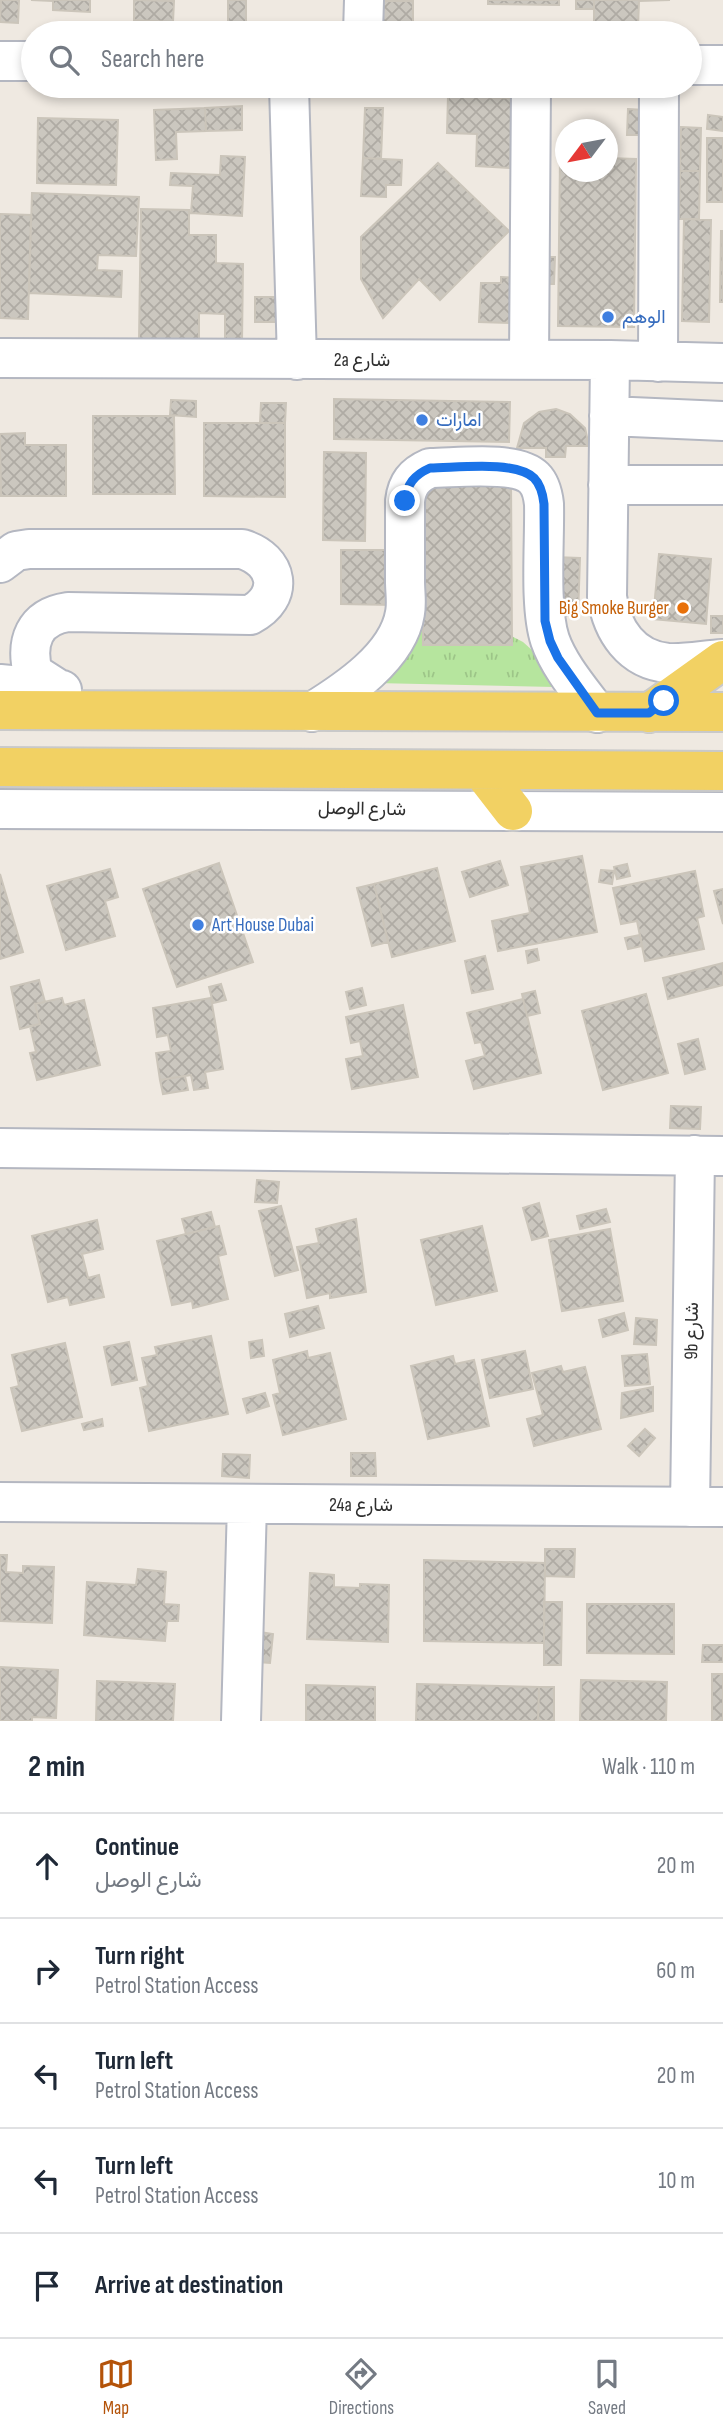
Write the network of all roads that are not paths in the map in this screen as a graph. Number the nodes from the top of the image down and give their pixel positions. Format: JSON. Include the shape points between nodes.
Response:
{"nodes":[{"id":1,"x":364,"y":0,"type":"edge"},
{"id":2,"x":363,"y":21,"type":"edge"},
{"id":3,"x":0,"y":61,"type":"edge"},
{"id":4,"x":21,"y":61,"type":"edge"},
{"id":5,"x":702,"y":65,"type":"edge"},
{"id":6,"x":723,"y":65,"type":"edge"},
{"id":7,"x":289,"y":98,"type":"edge"},
{"id":8,"x":531,"y":98,"type":"edge"},
{"id":9,"x":659,"y":98,"type":"edge"},
{"id":10,"x":0,"y":358,"type":"edge"},
{"id":11,"x":297,"y":360,"type":"junction"},
{"id":12,"x":529,"y":360,"type":"junction"},
{"id":13,"x":610,"y":360,"type":"junction"},
{"id":14,"x":658,"y":362,"type":"junction"},
{"id":15,"x":723,"y":363,"type":"edge"},
{"id":16,"x":609,"y":416,"type":"junction"},
{"id":17,"x":723,"y":421,"type":"edge"},
{"id":18,"x":608,"y":485,"type":"junction"},
{"id":19,"x":723,"y":485,"type":"edge"},
{"id":20,"x":0,"y":563,"type":"edge"},
{"id":21,"x":723,"y":660,"type":"edge"},
{"id":22,"x":0,"y":684,"type":"edge"},
{"id":23,"x":58,"y":690,"type":"junction"},
{"id":24,"x":0,"y":710,"type":"edge"},
{"id":25,"x":142,"y":710,"type":"junction"},
{"id":26,"x":312,"y":712,"type":"junction"},
{"id":27,"x":723,"y":712,"type":"edge"},
{"id":28,"x":597,"y":713,"type":"junction"},
{"id":29,"x":649,"y":713,"type":"junction"},
{"id":30,"x":0,"y":767,"type":"edge"},
{"id":31,"x":482,"y":771,"type":"junction"},
{"id":32,"x":723,"y":771,"type":"edge"},
{"id":33,"x":0,"y":809,"type":"edge"},
{"id":34,"x":513,"y":811,"type":"junction"},
{"id":35,"x":723,"y":812,"type":"edge"},
{"id":36,"x":0,"y":1148,"type":"edge"},
{"id":37,"x":709,"y":1155,"type":"edge"},
{"id":38,"x":0,"y":1502,"type":"edge"},
{"id":39,"x":247,"y":1504,"type":"junction"},
{"id":40,"x":706,"y":1507,"type":"edge"},
{"id":41,"x":241,"y":1721,"type":"edge"}],
"edges":[{"from":1,"to":2,"type":"street"},
{"from":3,"to":4,"type":"street"},
{"from":5,"to":6,"type":"street"},
{"from":7,"to":11,"type":"street"},
{"from":8,"to":12,"type":"street"},
{"from":9,"to":14,"type":"street"},
{"from":10,"to":11,"type":"street","name":"2a شارع"},
{"from":11,"to":12,"type":"street","name":"2a شارع"},
{"from":12,"to":13,"type":"street","name":"2a شارع"},
{"from":13,"to":14,"type":"street","name":"2a شارع"},
{"from":13,"to":16,"type":"street"},
{"from":14,"to":15,"type":"street","name":"2a شارع"},
{"from":16,"to":17,"type":"street"},
{"from":16,"to":18,"type":"street"},
{"from":18,"to":19,"type":"street"},
{"from":18,"to":21,"type":"street","via":[[607,597],[618,634],[649,659],[668,663]]},
{"from":20,"to":23,"type":"street","via":[[16,551],[29,549],[242,549],[265,561],[272,573],[270,599],[250,615],[68,612],[44,620],[29,656],[33,673]]},
{"from":21,"to":29,"type":"main road"},
{"from":22,"to":23,"type":"street"},
{"from":23,"to":25,"type":"street"},
{"from":24,"to":25,"type":"main road"},
{"from":25,"to":26,"type":"main road"},
{"from":26,"to":28,"type":"main road"},
{"from":26,"to":28,"type":"street","via":[[366,674],[389,647],[405,615],[405,501],[412,480],[430,468],[510,468],[535,479],[542,491],[545,621],[558,658]]},
{"from":27,"to":29,"type":"main road"},
{"from":28,"to":29,"type":"main road"},
{"from":30,"to":31,"type":"main road","name":"شارع الوصل"},
{"from":31,"to":32,"type":"main road","name":"شارع الوصل"},
{"from":31,"to":34,"type":"main road"},
{"from":33,"to":34,"type":"street","name":"شارع الوصل"},
{"from":34,"to":35,"type":"street","name":"شارع الوصل"},
{"from":36,"to":37,"type":"street"},
{"from":37,"to":40,"type":"street","name":"9b شارع"},
{"from":38,"to":39,"type":"street","name":"24a شارع"},
{"from":39,"to":40,"type":"street","name":"24a شارع"},
{"from":39,"to":41,"type":"street"}]}
